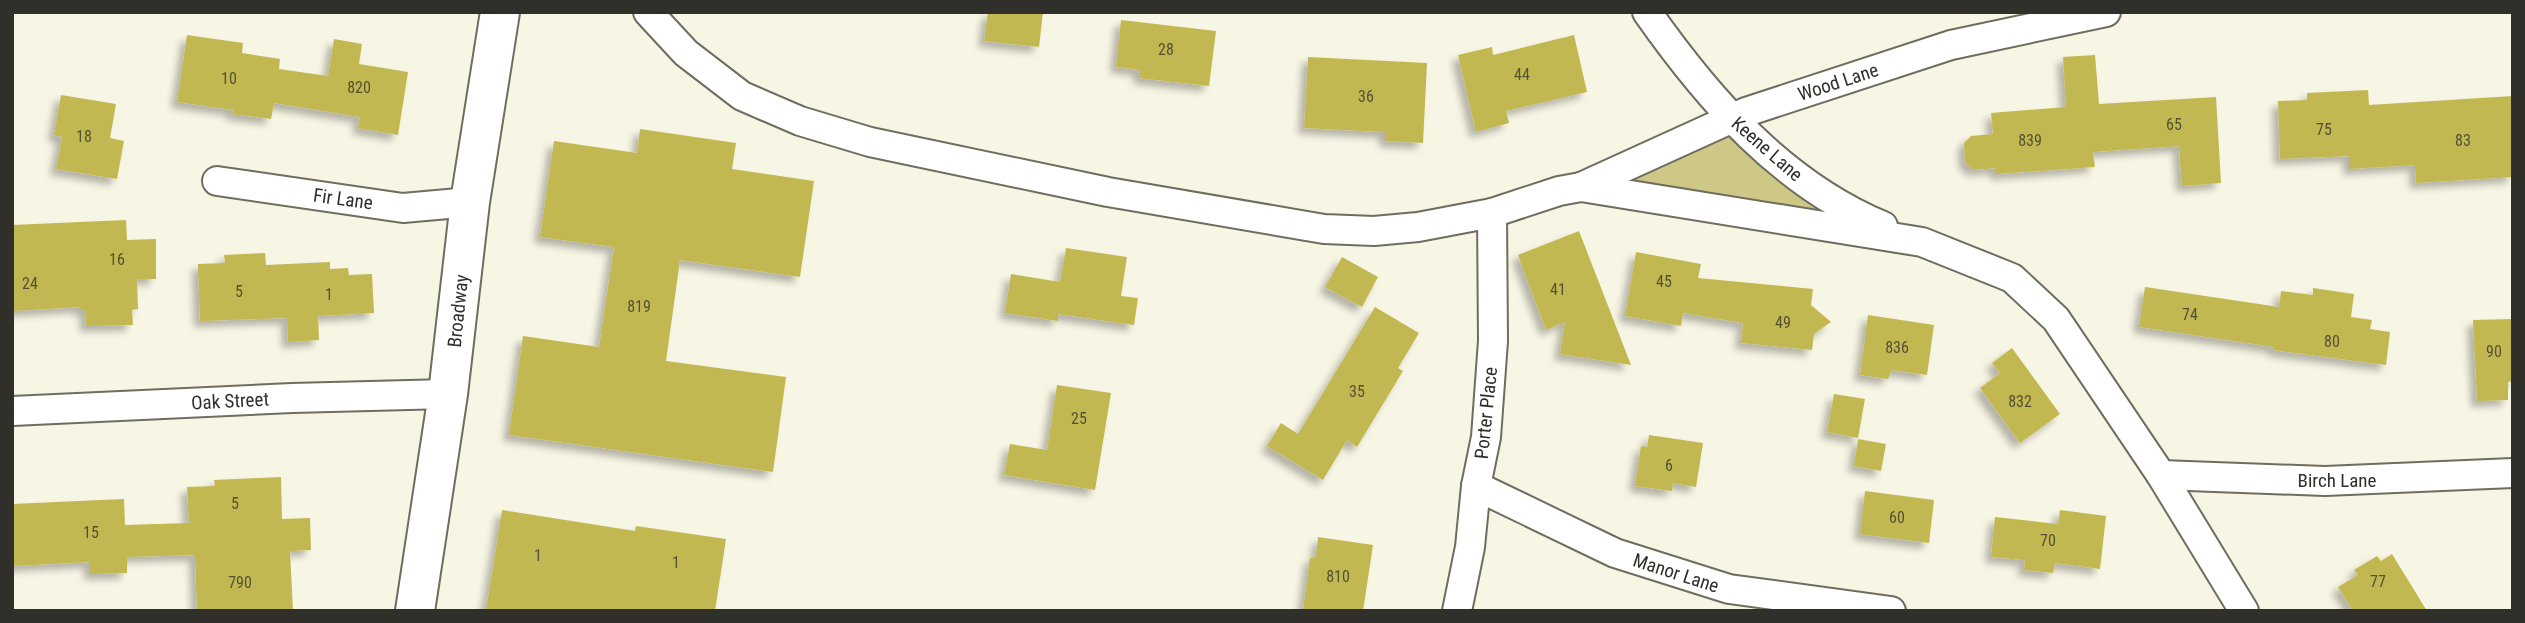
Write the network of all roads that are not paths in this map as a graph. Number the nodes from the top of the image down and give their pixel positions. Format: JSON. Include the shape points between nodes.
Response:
{"nodes":[{"id":1,"x":500,"y":12,"type":"edge"},
{"id":2,"x":648,"y":12,"type":"edge"},
{"id":3,"x":1647,"y":12,"type":"edge"},
{"id":4,"x":2106,"y":12,"type":"edge"},
{"id":5,"x":1731,"y":119,"type":"junction"},
{"id":6,"x":217,"y":181,"type":"dead end"},
{"id":7,"x":1581,"y":187,"type":"junction"},
{"id":8,"x":470,"y":202,"type":"junction"},
{"id":9,"x":1492,"y":213,"type":"junction"},
{"id":10,"x":1922,"y":242,"type":"junction"},
{"id":11,"x":448,"y":394,"type":"junction"},
{"id":12,"x":12,"y":411,"type":"edge"},
{"id":13,"x":2513,"y":473,"type":"edge"},
{"id":14,"x":2161,"y":475,"type":"junction"},
{"id":15,"x":1476,"y":486,"type":"junction"},
{"id":16,"x":415,"y":611,"type":"edge"},
{"id":17,"x":1457,"y":611,"type":"edge"},
{"id":18,"x":1891,"y":611,"type":"edge"},
{"id":19,"x":2244,"y":611,"type":"edge"}],
"edges":[{"from":1,"to":8,"type":"main road","name":"Broadway"},
{"from":2,"to":9,"type":"street","via":[[686,53],[742,96],[800,121],[870,142],[1108,192],[1324,229],[1418,227]]},
{"from":3,"to":5,"type":"street","name":"Keene Lane"},
{"from":4,"to":5,"type":"street","name":"Wood Lane","via":[[1951,45]]},
{"from":5,"to":7,"type":"street","name":"Wood Lane"},
{"from":5,"to":10,"type":"street","name":"Keene Lane","via":[[1794,175],[1834,201]]},
{"from":6,"to":8,"type":"street","name":"Fir Lane","via":[[403,208]]},
{"from":7,"to":9,"type":"street"},
{"from":7,"to":10,"type":"street"},
{"from":8,"to":11,"type":"main road","name":"Broadway"},
{"from":9,"to":15,"type":"street","name":"Porter Place","via":[[1493,341],[1486,437]]},
{"from":10,"to":14,"type":"street","via":[[2012,278],[2056,319]]},
{"from":11,"to":12,"type":"street","name":"Oak Street"},
{"from":11,"to":16,"type":"main road","name":"Broadway"},
{"from":13,"to":14,"type":"street","name":"Birch Lane","via":[[2325,481]]},
{"from":14,"to":19,"type":"street"},
{"from":15,"to":17,"type":"street","name":"Porter Place"},
{"from":15,"to":18,"type":"street","name":"Manor Lane","via":[[1615,553],[1729,589]]}]}
